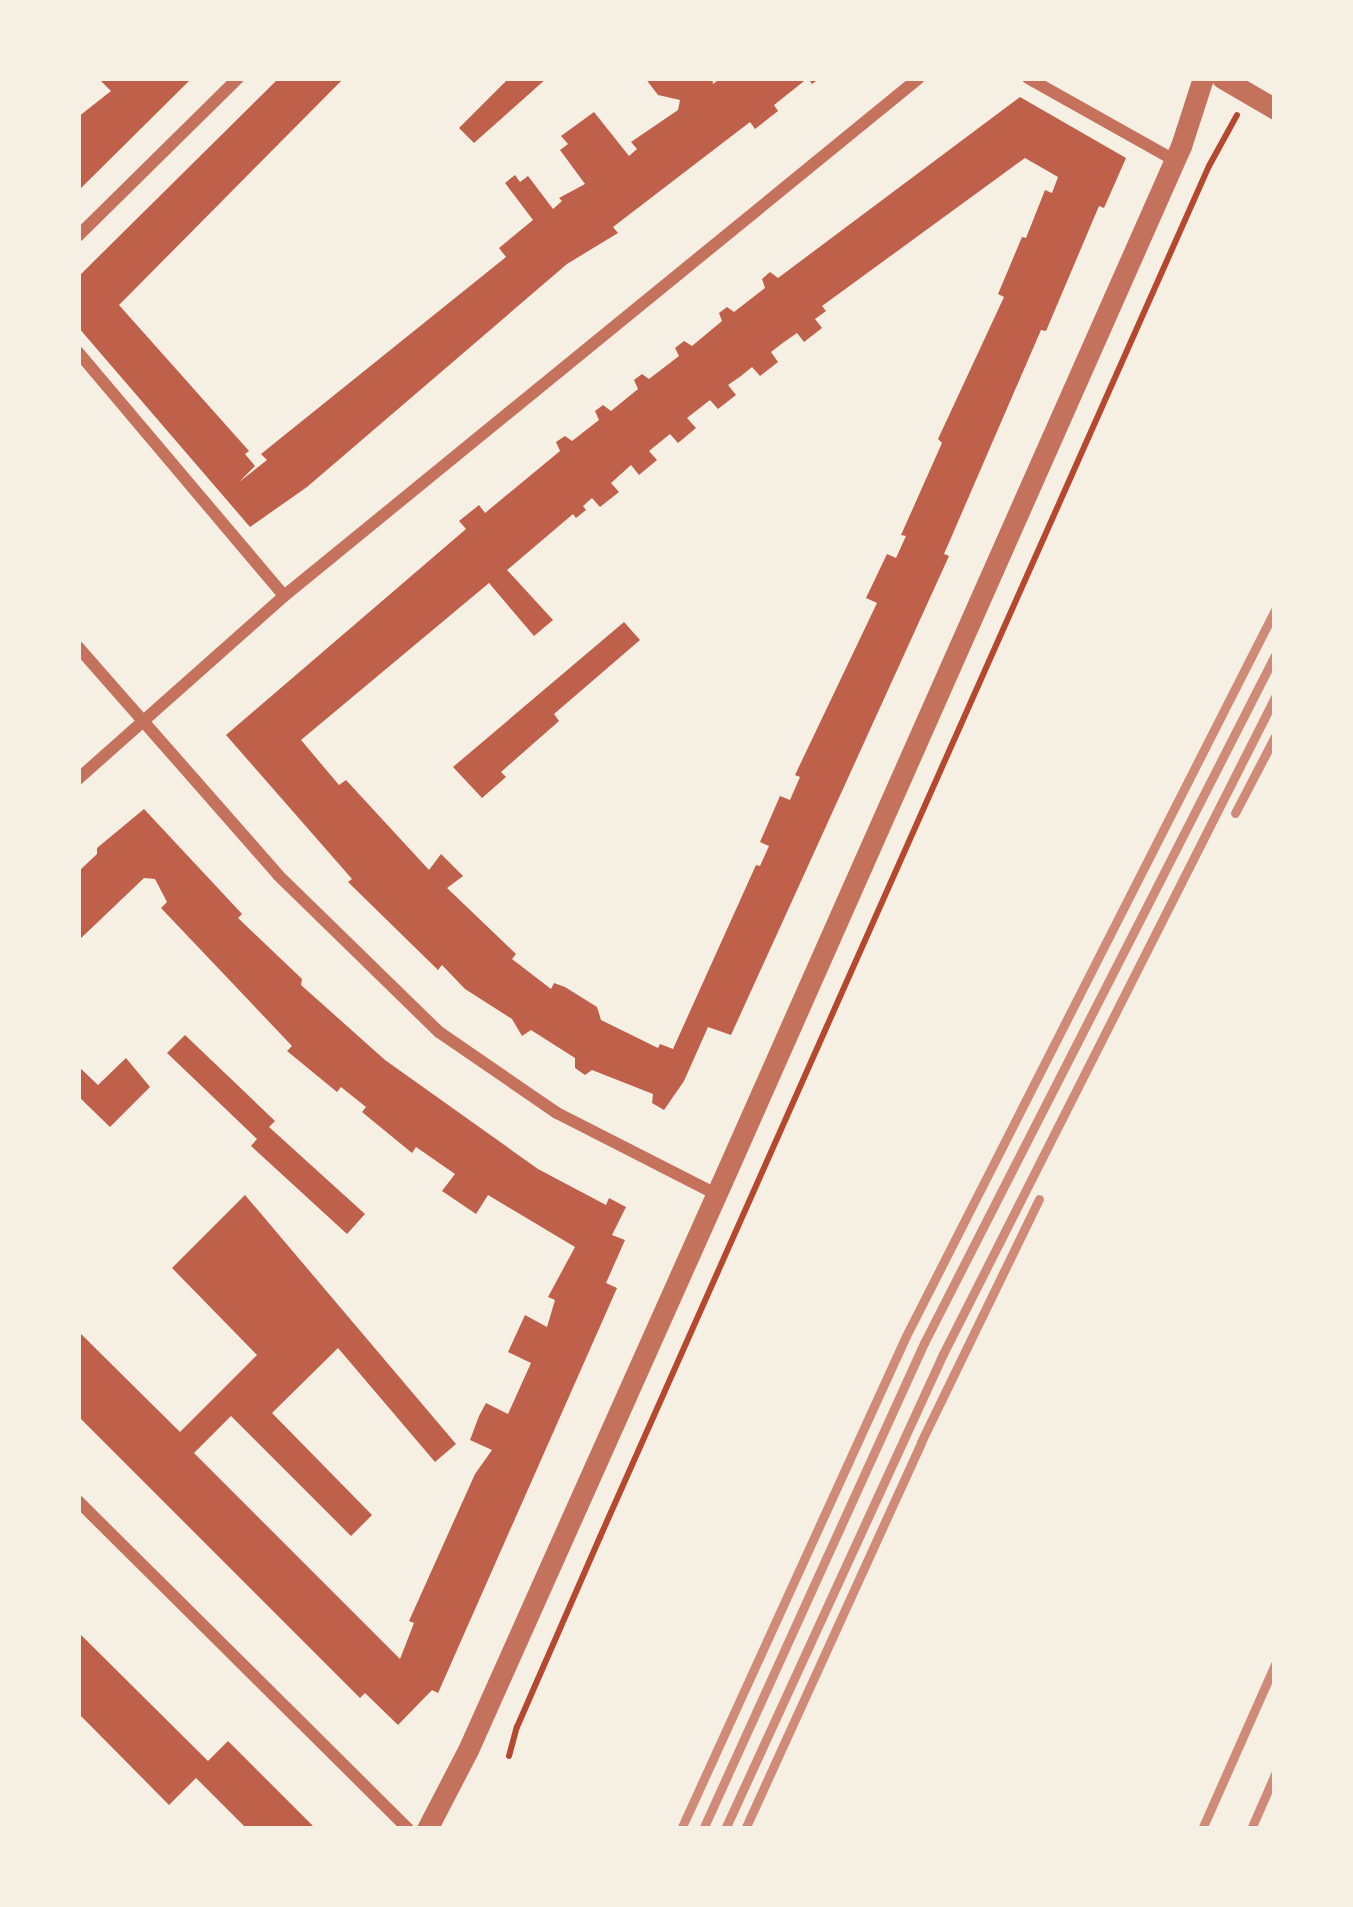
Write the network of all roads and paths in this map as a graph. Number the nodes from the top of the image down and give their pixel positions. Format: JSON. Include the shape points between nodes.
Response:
{"nodes":[{"id":1,"x":238,"y":78,"type":"edge"},
{"id":2,"x":919,"y":78,"type":"edge"},
{"id":3,"x":1028,"y":78,"type":"edge"},
{"id":4,"x":1203,"y":78,"type":"edge"},
{"id":5,"x":1222,"y":78,"type":"edge"},
{"id":6,"x":1249,"y":94,"type":"junction"},
{"id":7,"x":1275,"y":109,"type":"edge"},
{"id":8,"x":1174,"y":160,"type":"junction"},
{"id":9,"x":78,"y":236,"type":"edge"},
{"id":10,"x":78,"y":352,"type":"edge"},
{"id":11,"x":284,"y":596,"type":"junction"},
{"id":12,"x":78,"y":647,"type":"edge"},
{"id":13,"x":140,"y":720,"type":"junction"},
{"id":14,"x":78,"y":778,"type":"edge"},
{"id":15,"x":716,"y":1194,"type":"junction"},
{"id":16,"x":78,"y":1501,"type":"edge"},
{"id":17,"x":509,"y":1756,"type":"dead end"},
{"id":18,"x":408,"y":1829,"type":"edge"},
{"id":19,"x":427,"y":1829,"type":"edge"}],
"edges":[{"from":1,"to":9,"type":"street"},
{"from":2,"to":11,"type":"street"},
{"from":3,"to":8,"type":"street"},
{"from":4,"to":8,"type":"street"},
{"from":5,"to":6,"type":"street"},
{"from":6,"to":7,"type":"street"},
{"from":6,"to":17,"type":"path","via":[[1180,230]]},
{"from":8,"to":15,"type":"street"},
{"from":10,"to":11,"type":"street"},
{"from":11,"to":13,"type":"street"},
{"from":12,"to":13,"type":"street"},
{"from":13,"to":14,"type":"street"},
{"from":13,"to":15,"type":"street","via":[[278,875],[440,1032],[557,1113]]},
{"from":15,"to":19,"type":"street"},
{"from":16,"to":18,"type":"street"}]}
